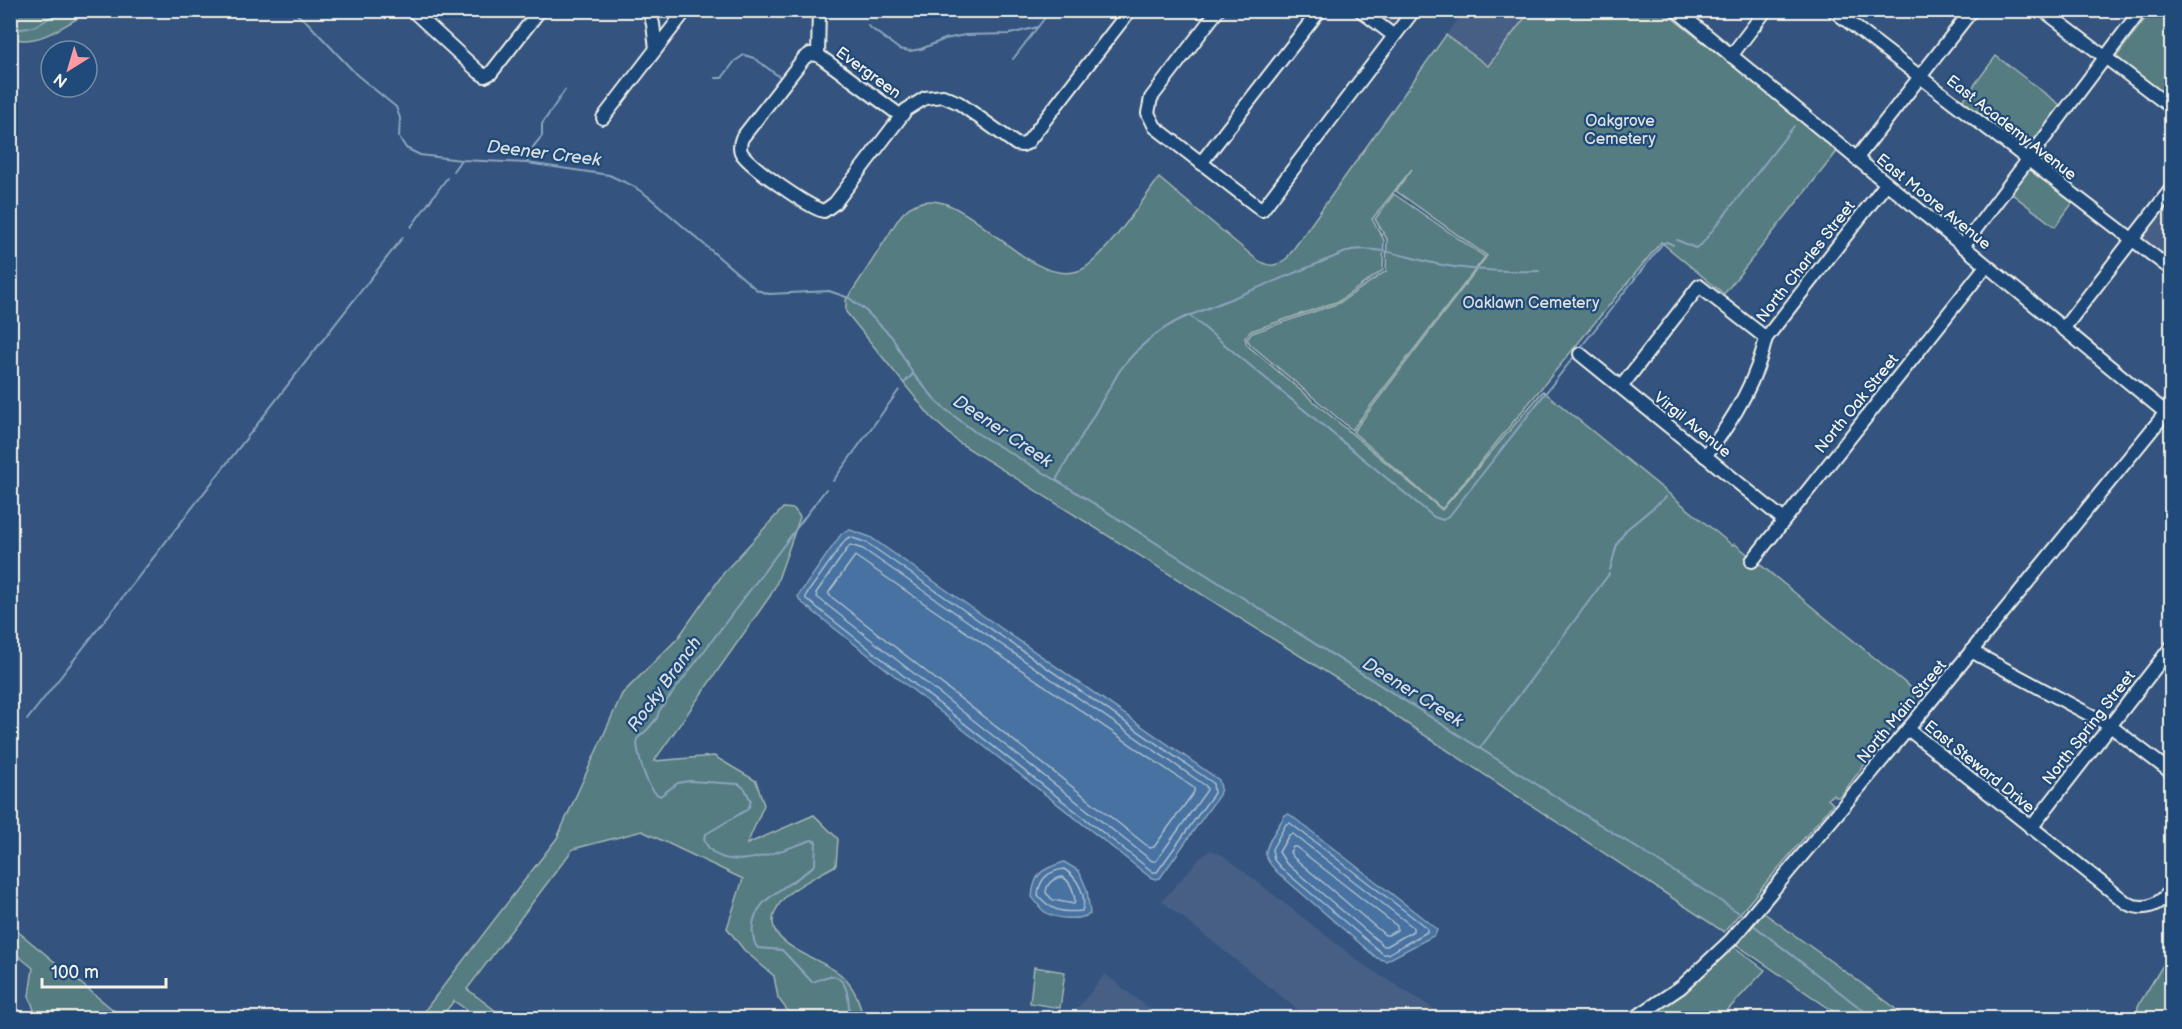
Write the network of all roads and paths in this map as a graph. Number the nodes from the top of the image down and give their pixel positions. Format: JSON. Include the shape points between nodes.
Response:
{"nodes":[{"id":1,"x":412,"y":10,"type":"edge"},
{"id":2,"x":540,"y":10,"type":"edge"},
{"id":3,"x":649,"y":10,"type":"edge"},
{"id":4,"x":686,"y":10,"type":"edge"},
{"id":5,"x":819,"y":10,"type":"edge"},
{"id":6,"x":1130,"y":10,"type":"edge"},
{"id":7,"x":1218,"y":10,"type":"edge"},
{"id":8,"x":1320,"y":10,"type":"edge"},
{"id":9,"x":1360,"y":10,"type":"edge"},
{"id":10,"x":1413,"y":10,"type":"edge"},
{"id":11,"x":1676,"y":10,"type":"edge"},
{"id":12,"x":1766,"y":10,"type":"edge"},
{"id":13,"x":1833,"y":10,"type":"edge"},
{"id":14,"x":1972,"y":10,"type":"edge"},
{"id":15,"x":2043,"y":10,"type":"edge"},
{"id":16,"x":2141,"y":10,"type":"edge"},
{"id":17,"x":1394,"y":36,"type":"junction"},
{"id":18,"x":656,"y":49,"type":"junction"},
{"id":19,"x":818,"y":55,"type":"junction"},
{"id":20,"x":1731,"y":56,"type":"junction"},
{"id":21,"x":2106,"y":58,"type":"junction"},
{"id":22,"x":1920,"y":77,"type":"junction"},
{"id":23,"x":2172,"y":108,"type":"edge"},
{"id":24,"x":901,"y":116,"type":"junction"},
{"id":25,"x":603,"y":118,"type":"dead end"},
{"id":26,"x":1856,"y":159,"type":"junction"},
{"id":27,"x":2028,"y":160,"type":"junction"},
{"id":28,"x":1201,"y":163,"type":"junction"},
{"id":29,"x":1886,"y":184,"type":"junction"},
{"id":30,"x":2172,"y":188,"type":"edge"},
{"id":31,"x":2132,"y":240,"type":"junction"},
{"id":32,"x":1963,"y":246,"type":"junction"},
{"id":33,"x":1986,"y":266,"type":"junction"},
{"id":34,"x":2172,"y":270,"type":"edge"},
{"id":35,"x":2063,"y":329,"type":"junction"},
{"id":36,"x":1766,"y":338,"type":"junction"},
{"id":37,"x":1580,"y":354,"type":"dead end"},
{"id":38,"x":1621,"y":387,"type":"junction"},
{"id":39,"x":2170,"y":411,"type":"edge"},
{"id":40,"x":1705,"y":456,"type":"junction"},
{"id":41,"x":1784,"y":520,"type":"junction"},
{"id":42,"x":1752,"y":561,"type":"dead end"},
{"id":43,"x":2172,"y":646,"type":"edge"},
{"id":44,"x":1971,"y":651,"type":"junction"},
{"id":45,"x":2109,"y":725,"type":"junction"},
{"id":46,"x":1908,"y":729,"type":"junction"},
{"id":47,"x":2172,"y":773,"type":"edge"},
{"id":48,"x":2031,"y":828,"type":"junction"},
{"id":49,"x":2172,"y":889,"type":"edge"},
{"id":50,"x":1635,"y":1018,"type":"edge"}],
"edges":[{"from":1,"to":2,"type":"street","via":[[485,76],[491,74]]},
{"from":3,"to":18,"type":"street"},
{"from":4,"to":18,"type":"street"},
{"from":5,"to":19,"type":"street"},
{"from":6,"to":24,"type":"street","via":[[1027,143],[1016,144],[943,96],[926,98]]},
{"from":7,"to":28,"type":"street","via":[[1148,105],[1155,127]]},
{"from":8,"to":28,"type":"street"},
{"from":9,"to":17,"type":"street"},
{"from":10,"to":17,"type":"street"},
{"from":11,"to":20,"type":"street","name":"East Moore Avenue"},
{"from":12,"to":20,"type":"street"},
{"from":13,"to":22,"type":"street","name":"East Academy Avenue"},
{"from":14,"to":22,"type":"street"},
{"from":15,"to":21,"type":"street"},
{"from":16,"to":21,"type":"street"},
{"from":17,"to":28,"type":"street","via":[[1262,210]]},
{"from":18,"to":25,"type":"street"},
{"from":19,"to":24,"type":"street","name":"Evergreen"},
{"from":19,"to":24,"type":"street","via":[[804,58],[740,144],[745,157],[776,182],[811,207],[824,211],[830,208]]},
{"from":20,"to":26,"type":"street","name":"East Moore Avenue"},
{"from":21,"to":23,"type":"street"},
{"from":21,"to":27,"type":"street"},
{"from":22,"to":26,"type":"street"},
{"from":22,"to":27,"type":"street","name":"East Academy Avenue"},
{"from":26,"to":29,"type":"street","name":"East Moore Avenue"},
{"from":27,"to":31,"type":"street","name":"East Academy Avenue"},
{"from":27,"to":32,"type":"street"},
{"from":29,"to":32,"type":"street","name":"East Moore Avenue"},
{"from":29,"to":36,"type":"street","name":"North Charles Street"},
{"from":30,"to":31,"type":"street"},
{"from":31,"to":34,"type":"street","name":"East Academy Avenue"},
{"from":31,"to":35,"type":"street"},
{"from":32,"to":33,"type":"street","name":"East Moore Avenue"},
{"from":33,"to":35,"type":"street","name":"East Moore Avenue"},
{"from":33,"to":41,"type":"street","name":"North Oak Street"},
{"from":35,"to":39,"type":"street","name":"East Moore Avenue"},
{"from":36,"to":38,"type":"street","via":[[1699,286]]},
{"from":36,"to":40,"type":"street","name":"North Charles Street","via":[[1746,394]]},
{"from":37,"to":38,"type":"street","name":"Virgil Avenue"},
{"from":38,"to":40,"type":"street","name":"Virgil Avenue"},
{"from":39,"to":44,"type":"street","name":"North Main Street"},
{"from":40,"to":41,"type":"street","name":"Virgil Avenue"},
{"from":41,"to":42,"type":"street","name":"North Oak Street"},
{"from":43,"to":45,"type":"street","name":"North Spring Street"},
{"from":44,"to":45,"type":"street"},
{"from":44,"to":46,"type":"street","name":"North Main Street"},
{"from":45,"to":47,"type":"street"},
{"from":45,"to":48,"type":"street","name":"North Spring Street"},
{"from":46,"to":48,"type":"street","name":"East Steward Drive"},
{"from":46,"to":50,"type":"street","name":"North Main Street","via":[[1731,940],[1681,987]]},
{"from":48,"to":49,"type":"street","name":"East Steward Drive","via":[[2128,904],[2138,908],[2150,906],[2162,901]]}]}
